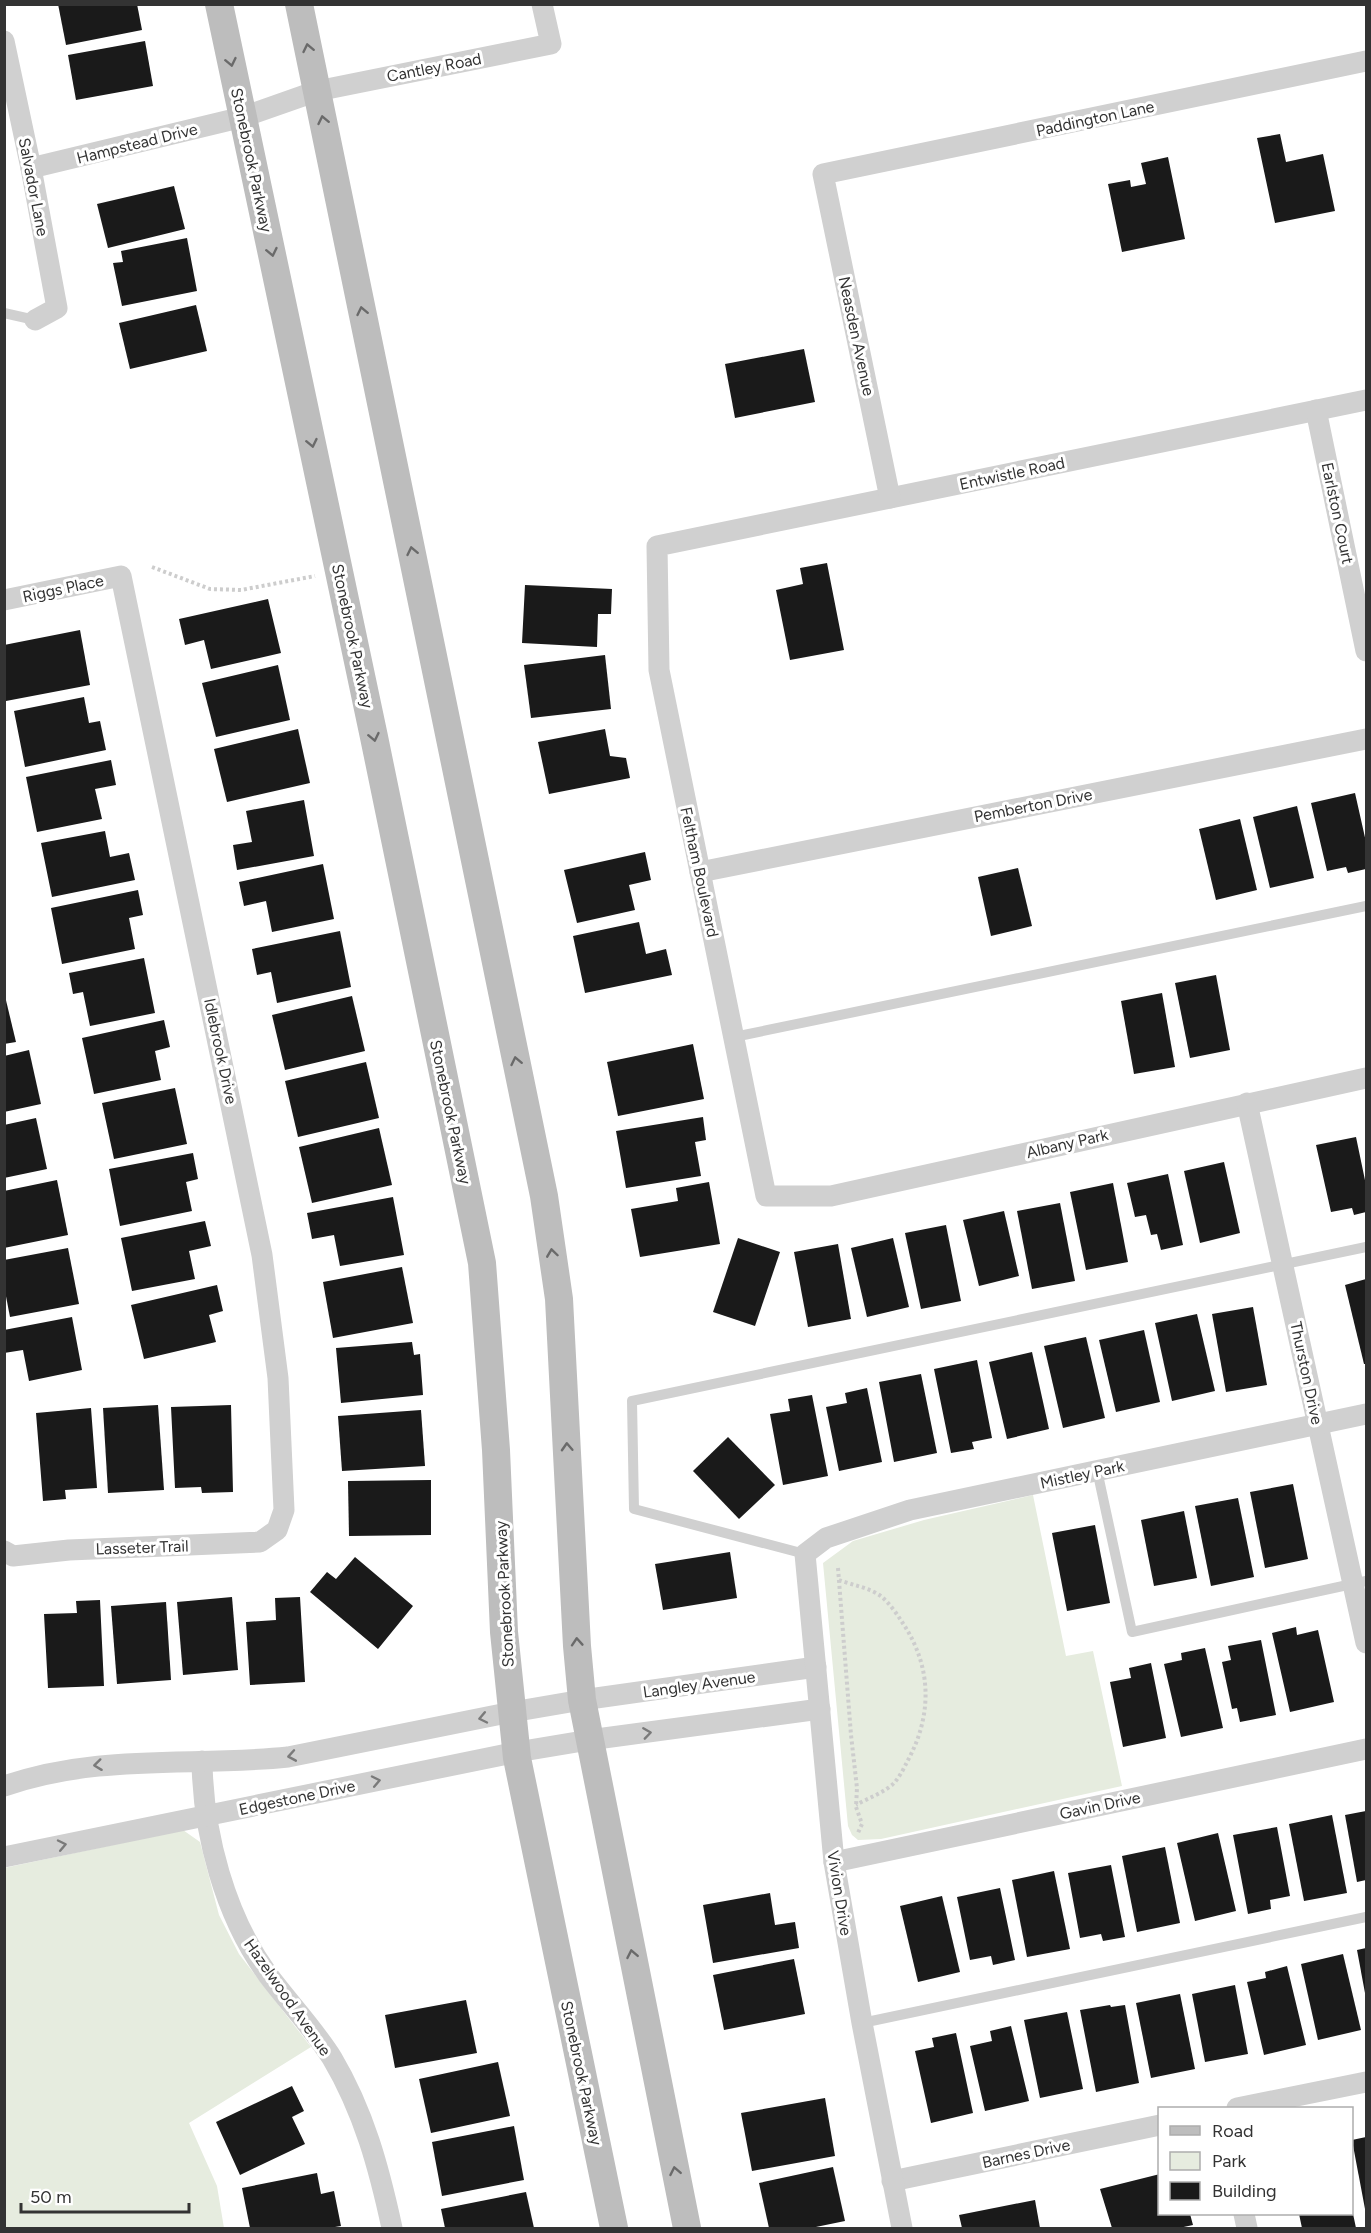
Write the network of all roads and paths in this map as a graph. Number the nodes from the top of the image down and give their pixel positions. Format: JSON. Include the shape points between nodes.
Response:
{"nodes":[{"id":1,"x":219,"y":4,"type":"edge"},
{"id":2,"x":299,"y":4,"type":"edge"},
{"id":3,"x":542,"y":4,"type":"edge"},
{"id":4,"x":4,"y":41,"type":"edge"},
{"id":5,"x":1366,"y":62,"type":"edge"},
{"id":6,"x":317,"y":91,"type":"junction"},
{"id":7,"x":243,"y":117,"type":"junction"},
{"id":8,"x":31,"y":168,"type":"junction"},
{"id":9,"x":823,"y":174,"type":"joint"},
{"id":10,"x":4,"y":313,"type":"edge"},
{"id":11,"x":35,"y":320,"type":"joint"},
{"id":12,"x":1366,"y":400,"type":"edge"},
{"id":13,"x":1316,"y":410,"type":"junction"},
{"id":14,"x":890,"y":498,"type":"junction"},
{"id":15,"x":657,"y":546,"type":"joint"},
{"id":16,"x":152,"y":567,"type":"dead end"},
{"id":17,"x":121,"y":576,"type":"joint"},
{"id":18,"x":315,"y":576,"type":"dead end"},
{"id":19,"x":4,"y":600,"type":"edge"},
{"id":20,"x":1366,"y":651,"type":"edge"},
{"id":21,"x":1366,"y":739,"type":"edge"},
{"id":22,"x":700,"y":872,"type":"junction"},
{"id":23,"x":1366,"y":906,"type":"edge"},
{"id":24,"x":734,"y":1037,"type":"junction"},
{"id":25,"x":1366,"y":1078,"type":"edge"},
{"id":26,"x":1247,"y":1103,"type":"junction"},
{"id":27,"x":766,"y":1196,"type":"joint"},
{"id":28,"x":1366,"y":1247,"type":"edge"},
{"id":29,"x":1283,"y":1266,"type":"junction"},
{"id":30,"x":1366,"y":1414,"type":"edge"},
{"id":31,"x":1318,"y":1424,"type":"junction"},
{"id":32,"x":1097,"y":1470,"type":"junction"},
{"id":33,"x":277,"y":1530,"type":"joint"},
{"id":34,"x":4,"y":1551,"type":"edge"},
{"id":35,"x":805,"y":1554,"type":"junction"},
{"id":36,"x":838,"y":1568,"type":"dead end"},
{"id":37,"x":839,"y":1580,"type":"junction"},
{"id":38,"x":1360,"y":1582,"type":"edge"},
{"id":39,"x":1366,"y":1643,"type":"edge"},
{"id":40,"x":816,"y":1667,"type":"junction"},
{"id":41,"x":582,"y":1700,"type":"junction"},
{"id":42,"x":820,"y":1709,"type":"junction"},
{"id":43,"x":512,"y":1712,"type":"junction"},
{"id":44,"x":589,"y":1740,"type":"junction"},
{"id":45,"x":1366,"y":1749,"type":"edge"},
{"id":46,"x":517,"y":1752,"type":"junction"},
{"id":47,"x":202,"y":1761,"type":"junction"},
{"id":48,"x":4,"y":1786,"type":"edge"},
{"id":49,"x":856,"y":1805,"type":"junction"},
{"id":50,"x":207,"y":1815,"type":"junction"},
{"id":51,"x":857,"y":1835,"type":"dead end"},
{"id":52,"x":4,"y":1857,"type":"edge"},
{"id":53,"x":834,"y":1862,"type":"junction"},
{"id":54,"x":1366,"y":1917,"type":"edge"},
{"id":55,"x":862,"y":2023,"type":"junction"},
{"id":56,"x":1366,"y":2082,"type":"edge"},
{"id":57,"x":1247,"y":2107,"type":"edge"},
{"id":58,"x":1158,"y":2125,"type":"edge"},
{"id":59,"x":892,"y":2181,"type":"junction"},
{"id":60,"x":392,"y":2229,"type":"edge"},
{"id":61,"x":614,"y":2229,"type":"edge"},
{"id":62,"x":687,"y":2229,"type":"edge"},
{"id":63,"x":902,"y":2229,"type":"edge"}],
"edges":[{"from":1,"to":7,"type":"main road","name":"Stonebrook Parkway","one_way":true},
{"from":6,"to":2,"type":"main road","one_way":true},
{"from":3,"to":6,"type":"street","name":"Cantley Road","via":[[551,44]]},
{"from":4,"to":8,"type":"street","name":"Salvador Lane"},
{"from":5,"to":9,"type":"street","name":"Paddington Lane"},
{"from":6,"to":7,"type":"street","name":"Cantley Road"},
{"from":41,"to":6,"type":"main road","one_way":true,"via":[[559,1299],[544,1196]]},
{"from":7,"to":8,"type":"street","name":"Hampstead Drive"},
{"from":7,"to":43,"type":"main road","name":"Stonebrook Parkway","one_way":true,"via":[[482,1263]]},
{"from":8,"to":11,"type":"street","name":"Salvador Lane","via":[[57,308]]},
{"from":9,"to":14,"type":"street","name":"Neasden Avenue"},
{"from":10,"to":11,"type":"lane"},
{"from":12,"to":13,"type":"street","name":"Entwistle Road"},
{"from":13,"to":14,"type":"street","name":"Entwistle Road"},
{"from":13,"to":20,"type":"street","name":"Earlston Court"},
{"from":14,"to":15,"type":"street","name":"Entwistle Road"},
{"from":15,"to":22,"type":"street","name":"Feltham Boulevard","via":[[659,670]]},
{"from":16,"to":18,"type":"path","via":[[210,589],[241,590]]},
{"from":17,"to":19,"type":"street","name":"Riggs Place"},
{"from":17,"to":33,"type":"street","name":"Idlebrook Drive","via":[[262,1255],[280,1408],[284,1510]]},
{"from":21,"to":22,"type":"street","name":"Pemberton Drive"},
{"from":22,"to":24,"type":"street","name":"Feltham Boulevard"},
{"from":23,"to":24,"type":"lane"},
{"from":24,"to":27,"type":"street","name":"Feltham Boulevard"},
{"from":25,"to":26,"type":"street","name":"Albany Park"},
{"from":26,"to":27,"type":"street","name":"Albany Park","via":[[831,1196]]},
{"from":26,"to":29,"type":"street","name":"Thurston Drive"},
{"from":28,"to":29,"type":"lane"},
{"from":29,"to":31,"type":"street","name":"Thurston Drive"},
{"from":29,"to":35,"type":"lane","via":[[632,1401],[634,1509]]},
{"from":30,"to":31,"type":"street","name":"Mistley Park"},
{"from":31,"to":32,"type":"street","name":"Mistley Park"},
{"from":31,"to":38,"type":"street","name":"Thurston Drive"},
{"from":32,"to":35,"type":"street","name":"Mistley Park","via":[[910,1510],[826,1538]]},
{"from":32,"to":38,"type":"lane","via":[[1132,1632]]},
{"from":33,"to":34,"type":"street","name":"Lasseter Trail","via":[[260,1542],[81,1549],[14,1556]]},
{"from":35,"to":40,"type":"street","name":"Vivion Drive"},
{"from":36,"to":37,"type":"path"},
{"from":37,"to":49,"type":"path"},
{"from":37,"to":49,"type":"path","via":[[881,1596],[898,1616],[922,1660],[926,1686],[922,1727],[895,1783]]},
{"from":38,"to":39,"type":"street","name":"Thurston Drive"},
{"from":40,"to":41,"type":"street","name":"Langley Avenue"},
{"from":40,"to":42,"type":"street","name":"Vivion Drive"},
{"from":41,"to":43,"type":"street"},
{"from":41,"to":44,"type":"main road"},
{"from":44,"to":42,"type":"street","one_way":true},
{"from":42,"to":53,"type":"street","name":"Vivion Drive"},
{"from":43,"to":46,"type":"main road","name":"Stonebrook Parkway"},
{"from":43,"to":47,"type":"street","one_way":true,"via":[[288,1757]]},
{"from":44,"to":46,"type":"street","name":"Edgestone Drive"},
{"from":62,"to":44,"type":"main road","one_way":true},
{"from":45,"to":53,"type":"street","name":"Gavin Drive"},
{"from":50,"to":46,"type":"street","name":"Edgestone Drive","one_way":true},
{"from":46,"to":61,"type":"main road","name":"Stonebrook Parkway"},
{"from":47,"to":48,"type":"street","one_way":true,"via":[[85,1767]]},
{"from":47,"to":50,"type":"street","name":"Hazelwood Avenue"},
{"from":49,"to":51,"type":"path","via":[[862,1824]]},
{"from":52,"to":50,"type":"street","name":"Edgestone Drive","one_way":true},
{"from":50,"to":60,"type":"street","name":"Hazelwood Avenue","via":[[223,1886],[244,1936],[268,1976],[331,2057],[356,2105],[375,2156]]},
{"from":53,"to":55,"type":"street","name":"Vivion Drive"},
{"from":54,"to":55,"type":"lane"},
{"from":55,"to":59,"type":"street","name":"Vivion Drive"},
{"from":56,"to":57,"type":"street"},
{"from":58,"to":59,"type":"street","name":"Barnes Drive"},
{"from":59,"to":63,"type":"street","name":"Vivion Drive"}]}
